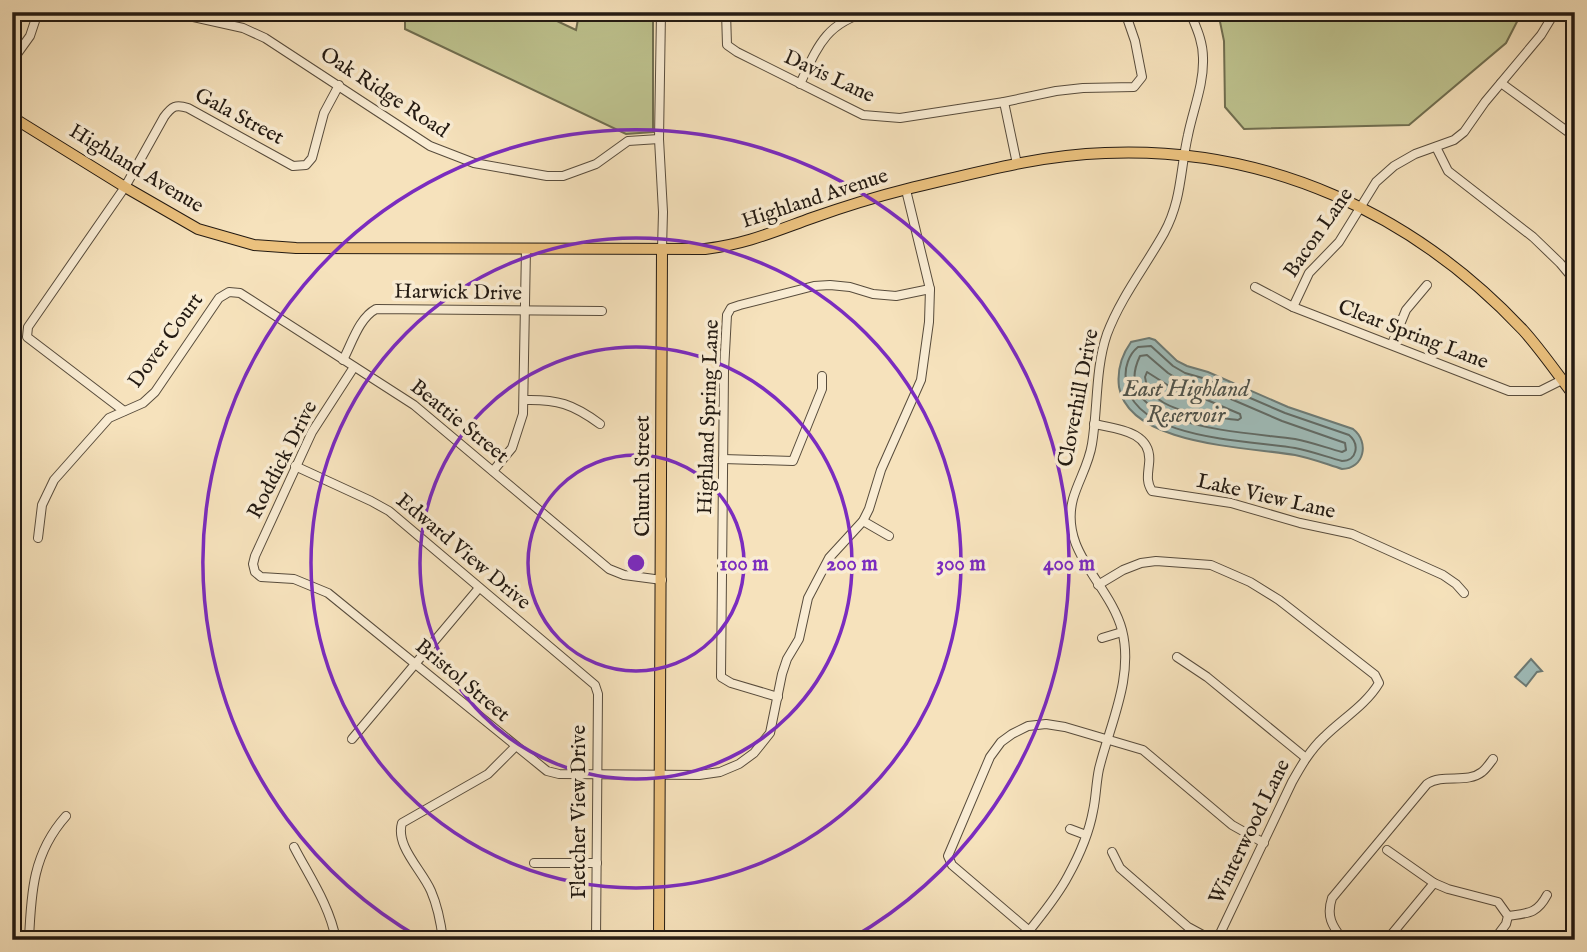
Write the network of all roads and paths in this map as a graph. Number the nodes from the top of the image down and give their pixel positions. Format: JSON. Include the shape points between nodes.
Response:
{"nodes":[{"id":1,"x":38,"y":12,"type":"edge"},
{"id":2,"x":171,"y":12,"type":"edge"},
{"id":3,"x":661,"y":12,"type":"edge"},
{"id":4,"x":726,"y":12,"type":"edge"},
{"id":5,"x":868,"y":12,"type":"edge"},
{"id":6,"x":1125,"y":12,"type":"edge"},
{"id":7,"x":1189,"y":12,"type":"edge"},
{"id":8,"x":1555,"y":12,"type":"edge"},
{"id":9,"x":1566,"y":12,"type":"edge"},
{"id":10,"x":1575,"y":17,"type":"edge"},
{"id":11,"x":12,"y":61,"type":"edge"},
{"id":12,"x":1501,"y":83,"type":"junction"},
{"id":13,"x":800,"y":84,"type":"junction"},
{"id":14,"x":339,"y":85,"type":"junction"},
{"id":15,"x":1004,"y":102,"type":"junction"},
{"id":16,"x":12,"y":117,"type":"edge"},
{"id":17,"x":1575,"y":137,"type":"edge"},
{"id":18,"x":659,"y":139,"type":"junction"},
{"id":19,"x":1436,"y":146,"type":"junction"},
{"id":20,"x":1184,"y":156,"type":"junction"},
{"id":21,"x":1017,"y":164,"type":"junction"},
{"id":22,"x":125,"y":187,"type":"junction"},
{"id":23,"x":906,"y":190,"type":"junction"},
{"id":24,"x":1360,"y":206,"type":"junction"},
{"id":25,"x":526,"y":248,"type":"junction"},
{"id":26,"x":662,"y":249,"type":"junction"},
{"id":27,"x":1575,"y":281,"type":"edge"},
{"id":28,"x":1427,"y":285,"type":"dead end"},
{"id":29,"x":1255,"y":287,"type":"dead end"},
{"id":30,"x":930,"y":289,"type":"junction"},
{"id":31,"x":229,"y":292,"type":"joint"},
{"id":32,"x":1293,"y":307,"type":"junction"},
{"id":33,"x":525,"y":311,"type":"junction"},
{"id":34,"x":602,"y":312,"type":"dead end"},
{"id":35,"x":1392,"y":344,"type":"junction"},
{"id":36,"x":343,"y":360,"type":"junction"},
{"id":37,"x":354,"y":367,"type":"junction"},
{"id":38,"x":821,"y":376,"type":"dead end"},
{"id":39,"x":1562,"y":380,"type":"junction"},
{"id":40,"x":1575,"y":397,"type":"edge"},
{"id":41,"x":524,"y":400,"type":"junction"},
{"id":42,"x":124,"y":411,"type":"junction"},
{"id":43,"x":1094,"y":424,"type":"junction"},
{"id":44,"x":600,"y":425,"type":"dead end"},
{"id":45,"x":723,"y":459,"type":"junction"},
{"id":46,"x":295,"y":466,"type":"junction"},
{"id":47,"x":493,"y":471,"type":"junction"},
{"id":48,"x":863,"y":521,"type":"junction"},
{"id":49,"x":889,"y":536,"type":"dead end"},
{"id":50,"x":38,"y":538,"type":"dead end"},
{"id":51,"x":255,"y":572,"type":"joint"},
{"id":52,"x":662,"y":580,"type":"junction"},
{"id":53,"x":1098,"y":585,"type":"junction"},
{"id":54,"x":478,"y":588,"type":"junction"},
{"id":55,"x":1464,"y":593,"type":"dead end"},
{"id":56,"x":1122,"y":632,"type":"junction"},
{"id":57,"x":1102,"y":638,"type":"dead end"},
{"id":58,"x":1177,"y":657,"type":"dead end"},
{"id":59,"x":415,"y":664,"type":"junction"},
{"id":60,"x":596,"y":685,"type":"joint"},
{"id":61,"x":778,"y":696,"type":"junction"},
{"id":62,"x":352,"y":739,"type":"dead end"},
{"id":63,"x":1109,"y":739,"type":"junction"},
{"id":64,"x":515,"y":747,"type":"junction"},
{"id":65,"x":1306,"y":758,"type":"junction"},
{"id":66,"x":1493,"y":759,"type":"dead end"},
{"id":67,"x":596,"y":773,"type":"junction"},
{"id":68,"x":661,"y":774,"type":"junction"},
{"id":69,"x":66,"y":816,"type":"dead end"},
{"id":70,"x":1070,"y":829,"type":"dead end"},
{"id":71,"x":1086,"y":835,"type":"junction"},
{"id":72,"x":1264,"y":843,"type":"junction"},
{"id":73,"x":294,"y":847,"type":"dead end"},
{"id":74,"x":1387,"y":850,"type":"dead end"},
{"id":75,"x":1112,"y":852,"type":"dead end"},
{"id":76,"x":534,"y":863,"type":"dead end"},
{"id":77,"x":597,"y":863,"type":"junction"},
{"id":78,"x":1434,"y":883,"type":"junction"},
{"id":79,"x":1547,"y":895,"type":"dead end"},
{"id":80,"x":1508,"y":916,"type":"junction"},
{"id":81,"x":1029,"y":930,"type":"junction"},
{"id":82,"x":1391,"y":936,"type":"dead end"},
{"id":83,"x":29,"y":940,"type":"edge"},
{"id":84,"x":336,"y":940,"type":"edge"},
{"id":85,"x":443,"y":940,"type":"edge"},
{"id":86,"x":596,"y":940,"type":"edge"},
{"id":87,"x":659,"y":940,"type":"edge"},
{"id":88,"x":1022,"y":940,"type":"edge"},
{"id":89,"x":1040,"y":940,"type":"edge"},
{"id":90,"x":1214,"y":940,"type":"edge"},
{"id":91,"x":1343,"y":940,"type":"edge"},
{"id":92,"x":1494,"y":940,"type":"edge"}],
"edges":[{"from":1,"to":11,"type":"street","via":[[30,36]]},
{"from":2,"to":14,"type":"street","name":"Oak Ridge Road","via":[[243,28]]},
{"from":3,"to":18,"type":"street","name":"Church Street"},
{"from":4,"to":13,"type":"street","name":"Davis Lane","via":[[727,45]]},
{"from":5,"to":13,"type":"street","via":[[844,21],[822,39]]},
{"from":6,"to":15,"type":"street","name":"Davis Lane","via":[[1142,67],[1142,77],[1133,87],[1083,88]]},
{"from":7,"to":20,"type":"street","name":"Cloverhill Drive","via":[[1203,57]]},
{"from":8,"to":12,"type":"street","name":"Bacon Lane"},
{"from":9,"to":10,"type":"street"},
{"from":12,"to":17,"type":"street"},
{"from":12,"to":19,"type":"street","name":"Bacon Lane","via":[[1464,132]]},
{"from":13,"to":15,"type":"street","name":"Davis Lane","via":[[863,115],[883,118]]},
{"from":14,"to":18,"type":"street","name":"Oak Ridge Road","via":[[429,146],[500,169],[563,176],[596,164],[628,141]]},
{"from":14,"to":22,"type":"street","name":"Gala Street","via":[[306,165],[293,166],[179,105],[164,117]]},
{"from":15,"to":21,"type":"street"},
{"from":16,"to":22,"type":"main road","name":"Highland Avenue"},
{"from":18,"to":26,"type":"street","name":"Church Street"},
{"from":19,"to":24,"type":"street","name":"Bacon Lane","via":[[1394,166]]},
{"from":19,"to":27,"type":"street","via":[[1448,172],[1533,237]]},
{"from":20,"to":21,"type":"main road","name":"Highland Avenue","via":[[1104,153]]},
{"from":20,"to":24,"type":"main road","name":"Highland Avenue","via":[[1296,179]]},
{"from":20,"to":43,"type":"street","name":"Cloverhill Drive","via":[[1172,216],[1107,336]]},
{"from":21,"to":23,"type":"main road","name":"Highland Avenue"},
{"from":22,"to":25,"type":"main road","name":"Highland Avenue","via":[[198,229],[254,245]]},
{"from":22,"to":42,"type":"street","name":"Gala Street","via":[[28,327],[27,337]]},
{"from":23,"to":26,"type":"main road","name":"Highland Avenue","via":[[738,244]]},
{"from":23,"to":30,"type":"street"},
{"from":24,"to":32,"type":"street","name":"Bacon Lane","via":[[1339,242],[1308,273]]},
{"from":24,"to":39,"type":"main road","name":"Highland Avenue","via":[[1450,262],[1489,295]]},
{"from":25,"to":26,"type":"main road","name":"Highland Avenue"},
{"from":25,"to":33,"type":"street"},
{"from":26,"to":52,"type":"main road","name":"Church Street"},
{"from":28,"to":35,"type":"street","via":[[1406,310]]},
{"from":29,"to":32,"type":"street","name":"Clear Spring Lane"},
{"from":30,"to":45,"type":"street","name":"Highland Spring Lane","via":[[896,296],[814,286],[731,308],[724,371]]},
{"from":30,"to":48,"type":"street","via":[[921,380]]},
{"from":31,"to":36,"type":"street","name":"Beattie Street","via":[[240,293]]},
{"from":31,"to":42,"type":"street","name":"Dover Court","via":[[219,298],[155,392]]},
{"from":32,"to":35,"type":"street","name":"Clear Spring Lane"},
{"from":33,"to":34,"type":"street","name":"Harwick Drive"},
{"from":33,"to":36,"type":"street","name":"Harwick Drive","via":[[376,309],[363,320]]},
{"from":33,"to":41,"type":"street"},
{"from":35,"to":39,"type":"street","name":"Clear Spring Lane","via":[[1509,391],[1540,391]]},
{"from":36,"to":37,"type":"street","name":"Beattie Street"},
{"from":37,"to":46,"type":"street","name":"Roddick Drive"},
{"from":37,"to":47,"type":"street","name":"Beattie Street","via":[[414,405]]},
{"from":38,"to":45,"type":"street","via":[[822,389],[793,461]]},
{"from":39,"to":40,"type":"main road","name":"Highland Avenue"},
{"from":41,"to":44,"type":"street","via":[[563,402]]},
{"from":41,"to":47,"type":"street","via":[[512,448]]},
{"from":42,"to":50,"type":"street","name":"Dover Court","via":[[109,418],[54,480],[42,505]]},
{"from":43,"to":53,"type":"street","name":"Cloverhill Drive","via":[[1089,459],[1071,515],[1079,554]]},
{"from":43,"to":55,"type":"street","name":"Lake View Lane","via":[[1140,438],[1148,445],[1152,491],[1231,503],[1352,534],[1443,575]]},
{"from":45,"to":61,"type":"street","name":"Highland Spring Lane","via":[[721,677]]},
{"from":46,"to":51,"type":"street","name":"Roddick Drive","via":[[255,555]]},
{"from":46,"to":54,"type":"street","name":"Edward View Drive","via":[[389,511]]},
{"from":47,"to":52,"type":"street","name":"Beattie Street","via":[[609,569]]},
{"from":48,"to":49,"type":"street"},
{"from":48,"to":61,"type":"street","name":"Bristol Street","via":[[829,558],[816,580]]},
{"from":51,"to":59,"type":"street","name":"Bristol Street","via":[[261,577],[294,579],[328,593]]},
{"from":52,"to":68,"type":"main road","name":"Church Street"},
{"from":53,"to":56,"type":"street","name":"Cloverhill Drive"},
{"from":53,"to":65,"type":"street","name":"Winterwood Lane","via":[[1148,562],[1211,565],[1279,600],[1375,675],[1379,683],[1373,693]]},
{"from":54,"to":59,"type":"street"},
{"from":54,"to":60,"type":"street","name":"Edward View Drive"},
{"from":56,"to":57,"type":"street"},
{"from":56,"to":63,"type":"street","name":"Cloverhill Drive","via":[[1125,668]]},
{"from":58,"to":65,"type":"street"},
{"from":59,"to":62,"type":"street"},
{"from":59,"to":64,"type":"street","name":"Bristol Street"},
{"from":60,"to":67,"type":"street","name":"Fletcher View Drive"},
{"from":61,"to":68,"type":"street","name":"Bristol Street","via":[[769,733],[739,764],[699,775]]},
{"from":63,"to":71,"type":"street","name":"Cloverhill Drive"},
{"from":63,"to":72,"type":"street","via":[[1143,750],[1232,825]]},
{"from":63,"to":81,"type":"street","via":[[1046,724],[1028,726],[1002,742],[990,757],[948,856],[952,865]]},
{"from":64,"to":67,"type":"street","name":"Bristol Street","via":[[547,771]]},
{"from":64,"to":85,"type":"street","via":[[488,774],[402,823],[401,839],[431,892]]},
{"from":65,"to":72,"type":"street","name":"Winterwood Lane"},
{"from":66,"to":91,"type":"street","via":[[1474,776],[1434,779],[1378,841],[1329,906],[1332,925]]},
{"from":67,"to":68,"type":"street","name":"Bristol Street"},
{"from":67,"to":77,"type":"street","name":"Fletcher View Drive"},
{"from":68,"to":87,"type":"main road","name":"Church Street"},
{"from":69,"to":83,"type":"street","via":[[54,829],[36,869]]},
{"from":70,"to":71,"type":"street"},
{"from":71,"to":81,"type":"street","name":"Cloverhill Drive","via":[[1069,875]]},
{"from":72,"to":90,"type":"street","name":"Winterwood Lane"},
{"from":73,"to":84,"type":"street","via":[[326,908]]},
{"from":74,"to":78,"type":"street"},
{"from":75,"to":90,"type":"street","via":[[1130,877],[1188,927]]},
{"from":76,"to":77,"type":"street"},
{"from":77,"to":86,"type":"street","name":"Fletcher View Drive"},
{"from":78,"to":80,"type":"street","via":[[1498,902]]},
{"from":78,"to":82,"type":"street"},
{"from":79,"to":80,"type":"street","via":[[1531,912]]},
{"from":80,"to":92,"type":"street"},
{"from":81,"to":88,"type":"street","name":"Cloverhill Drive"},
{"from":81,"to":89,"type":"street"}]}
